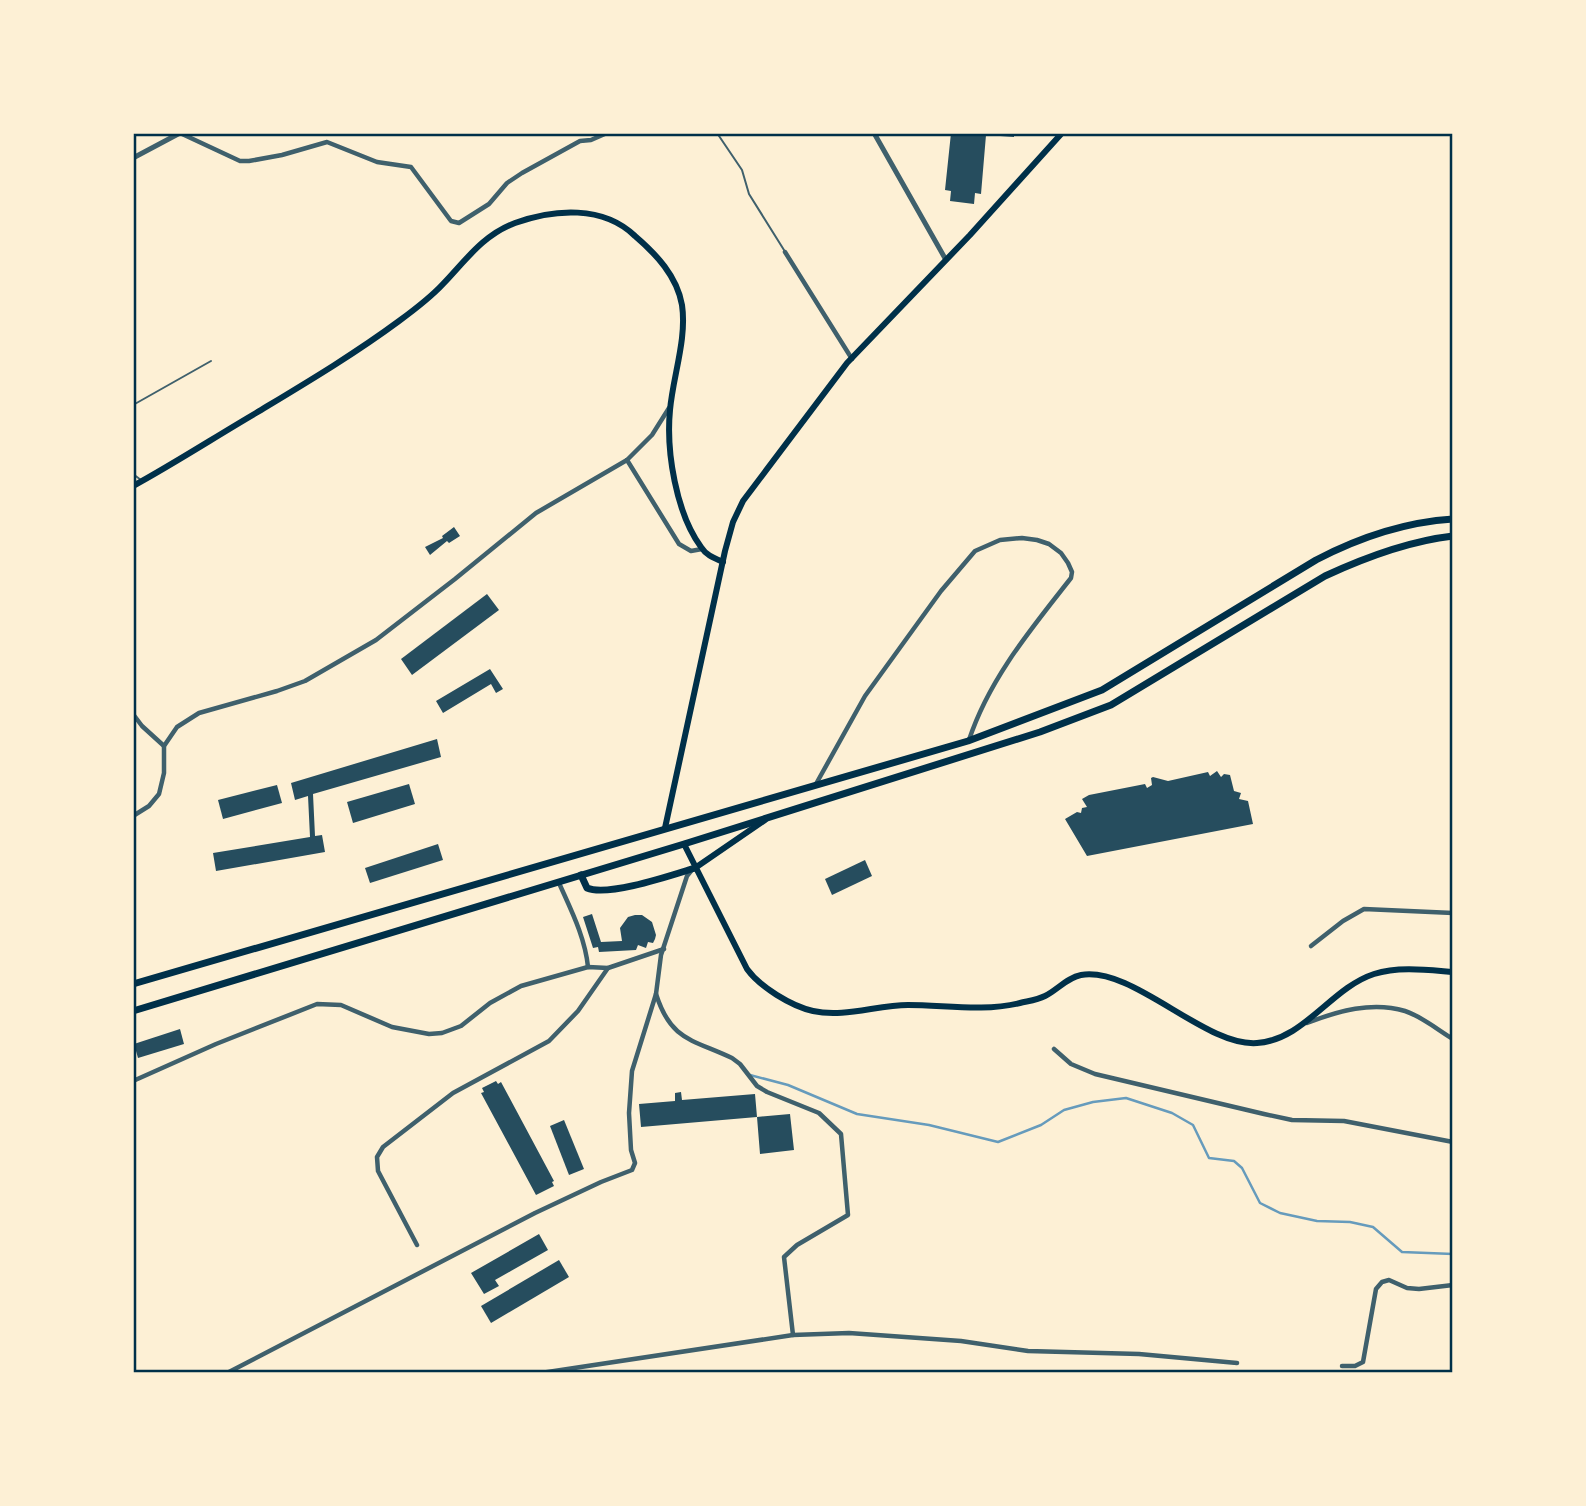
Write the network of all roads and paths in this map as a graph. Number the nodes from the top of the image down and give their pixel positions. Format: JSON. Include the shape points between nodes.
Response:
{"nodes":[{"id":1,"x":180,"y":133,"type":"edge"},
{"id":2,"x":580,"y":133,"type":"edge"},
{"id":3,"x":607,"y":133,"type":"edge"},
{"id":4,"x":717,"y":133,"type":"edge"},
{"id":5,"x":874,"y":133,"type":"edge"},
{"id":6,"x":1062,"y":133,"type":"edge"},
{"id":7,"x":585,"y":139,"type":"junction"},
{"id":8,"x":133,"y":158,"type":"edge"},
{"id":9,"x":785,"y":252,"type":"joint"},
{"id":10,"x":946,"y":260,"type":"junction"},
{"id":11,"x":852,"y":359,"type":"junction"},
{"id":12,"x":211,"y":361,"type":"dead end"},
{"id":13,"x":133,"y":405,"type":"edge"},
{"id":14,"x":670,"y":408,"type":"junction"},
{"id":15,"x":627,"y":460,"type":"junction"},
{"id":16,"x":133,"y":474,"type":"edge"},
{"id":17,"x":142,"y":481,"type":"junction"},
{"id":18,"x":133,"y":486,"type":"edge"},
{"id":19,"x":1453,"y":519,"type":"edge"},
{"id":20,"x":1453,"y":536,"type":"edge"},
{"id":21,"x":702,"y":549,"type":"junction"},
{"id":22,"x":723,"y":562,"type":"junction"},
{"id":23,"x":133,"y":714,"type":"edge"},
{"id":24,"x":968,"y":741,"type":"junction"},
{"id":25,"x":164,"y":746,"type":"junction"},
{"id":26,"x":816,"y":785,"type":"junction"},
{"id":27,"x":773,"y":814,"type":"junction"},
{"id":28,"x":133,"y":816,"type":"edge"},
{"id":29,"x":665,"y":828,"type":"junction"},
{"id":30,"x":684,"y":844,"type":"junction"},
{"id":31,"x":695,"y":868,"type":"junction"},
{"id":32,"x":581,"y":875,"type":"junction"},
{"id":33,"x":559,"y":883,"type":"junction"},
{"id":34,"x":1453,"y":913,"type":"edge"},
{"id":35,"x":1311,"y":946,"type":"dead end"},
{"id":36,"x":664,"y":949,"type":"junction"},
{"id":37,"x":588,"y":967,"type":"junction"},
{"id":38,"x":608,"y":968,"type":"junction"},
{"id":39,"x":1453,"y":972,"type":"edge"},
{"id":40,"x":133,"y":984,"type":"edge"},
{"id":41,"x":656,"y":994,"type":"junction"},
{"id":42,"x":133,"y":1011,"type":"edge"},
{"id":43,"x":1300,"y":1026,"type":"junction"},
{"id":44,"x":1453,"y":1039,"type":"edge"},
{"id":45,"x":1054,"y":1049,"type":"dead end"},
{"id":46,"x":133,"y":1081,"type":"edge"},
{"id":47,"x":1453,"y":1142,"type":"edge"},
{"id":48,"x":417,"y":1245,"type":"dead end"},
{"id":49,"x":1453,"y":1285,"type":"edge"},
{"id":50,"x":793,"y":1335,"type":"junction"},
{"id":51,"x":1237,"y":1363,"type":"dead end"},
{"id":52,"x":1342,"y":1366,"type":"dead end"},
{"id":53,"x":227,"y":1373,"type":"edge"},
{"id":54,"x":541,"y":1373,"type":"edge"}],
"edges":[{"from":1,"to":7,"type":"street","via":[[240,161],[327,142],[377,162],[411,167],[451,221],[459,223],[489,204],[510,180]]},
{"from":1,"to":8,"type":"street"},
{"from":2,"to":7,"type":"lane"},
{"from":3,"to":7,"type":"street"},
{"from":4,"to":9,"type":"lane"},
{"from":5,"to":10,"type":"street"},
{"from":6,"to":10,"type":"main road"},
{"from":9,"to":11,"type":"street"},
{"from":10,"to":11,"type":"main road"},
{"from":11,"to":22,"type":"main road","via":[[743,501],[728,535]]},
{"from":12,"to":13,"type":"lane"},
{"from":14,"to":15,"type":"street"},
{"from":14,"to":17,"type":"main road","via":[[682,326],[682,305],[671,275],[620,224],[584,213],[550,213],[495,233],[399,321]]},
{"from":14,"to":21,"type":"main road","via":[[674,471],[685,513]]},
{"from":15,"to":21,"type":"street","via":[[679,544],[691,551]]},
{"from":15,"to":25,"type":"street","via":[[536,513],[390,631],[343,661],[277,691],[191,716]]},
{"from":16,"to":17,"type":"lane"},
{"from":17,"to":18,"type":"main road"},
{"from":19,"to":24,"type":"highway","via":[[1425,521],[1346,545],[1102,690]]},
{"from":20,"to":27,"type":"highway","via":[[1387,551],[1325,576],[1111,705],[922,771]]},
{"from":21,"to":22,"type":"main road"},
{"from":22,"to":29,"type":"main road"},
{"from":23,"to":25,"type":"street"},
{"from":24,"to":26,"type":"highway"},
{"from":24,"to":26,"type":"street","via":[[1002,670],[1071,579],[1068,563],[1049,544],[1000,540],[975,551],[865,696]]},
{"from":25,"to":28,"type":"street","via":[[159,794]]},
{"from":26,"to":29,"type":"highway"},
{"from":27,"to":30,"type":"highway"},
{"from":27,"to":31,"type":"main road"},
{"from":29,"to":40,"type":"highway"},
{"from":30,"to":31,"type":"main road"},
{"from":30,"to":32,"type":"highway"},
{"from":31,"to":32,"type":"highway","via":[[596,891],[587,888]]},
{"from":31,"to":36,"type":"street","via":[[687,876]]},
{"from":31,"to":43,"type":"main road","via":[[754,979],[811,1010],[1017,1004],[1088,974],[1121,982],[1233,1041],[1258,1044]]},
{"from":32,"to":33,"type":"highway"},
{"from":33,"to":37,"type":"street","via":[[579,930]]},
{"from":33,"to":42,"type":"highway"},
{"from":34,"to":35,"type":"street","via":[[1364,909]]},
{"from":36,"to":38,"type":"street"},
{"from":36,"to":41,"type":"street"},
{"from":37,"to":38,"type":"street"},
{"from":37,"to":46,"type":"street","via":[[512,990],[461,1026],[442,1033],[392,1027],[341,1005],[317,1004]]},
{"from":38,"to":48,"type":"street","via":[[578,1011],[549,1041],[453,1093],[383,1147],[377,1157],[378,1171]]},
{"from":39,"to":43,"type":"main road","via":[[1376,973],[1343,989]]},
{"from":41,"to":50,"type":"street","via":[[676,1032],[732,1058],[757,1086],[819,1113],[841,1134],[848,1215],[784,1257]]},
{"from":41,"to":53,"type":"street","via":[[629,1090],[632,1170],[534,1213]]},
{"from":43,"to":44,"type":"street","via":[[1341,1012],[1380,1006],[1407,1012]]},
{"from":45,"to":47,"type":"street","via":[[1071,1064],[1095,1074],[1264,1114],[1344,1121]]},
{"from":49,"to":52,"type":"street","via":[[1419,1289],[1382,1282],[1376,1289],[1363,1362]]},
{"from":50,"to":51,"type":"street","via":[[849,1332],[1028,1350]]},
{"from":50,"to":54,"type":"street"}]}
